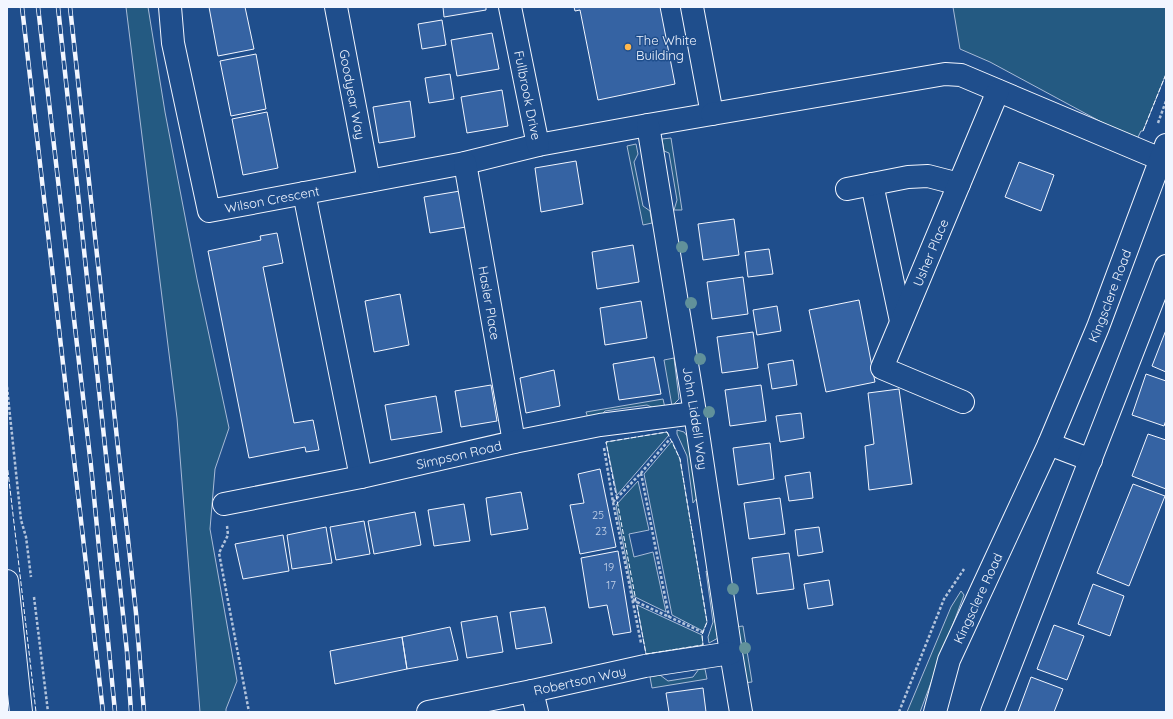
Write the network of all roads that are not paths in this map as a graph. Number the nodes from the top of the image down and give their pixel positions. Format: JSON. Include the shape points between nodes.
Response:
{"nodes":[{"id":1,"x":170,"y":7,"type":"edge"},
{"id":2,"x":336,"y":7,"type":"edge"},
{"id":3,"x":510,"y":7,"type":"edge"},
{"id":4,"x":692,"y":7,"type":"edge"},
{"id":5,"x":998,"y":91,"type":"junction"},
{"id":6,"x":712,"y":114,"type":"junction"},
{"id":7,"x":648,"y":125,"type":"junction"},
{"id":8,"x":1161,"y":143,"type":"edge"},
{"id":9,"x":538,"y":145,"type":"junction"},
{"id":10,"x":465,"y":163,"type":"junction"},
{"id":11,"x":369,"y":181,"type":"junction"},
{"id":12,"x":872,"y":184,"type":"junction"},
{"id":13,"x":959,"y":184,"type":"junction"},
{"id":14,"x":847,"y":189,"type":"dead end"},
{"id":15,"x":304,"y":193,"type":"junction"},
{"id":16,"x":1166,"y":266,"type":"edge"},
{"id":17,"x":902,"y":321,"type":"junction"},
{"id":18,"x":963,"y":402,"type":"dead end"},
{"id":19,"x":695,"y":413,"type":"junction"},
{"id":20,"x":514,"y":442,"type":"junction"},
{"id":21,"x":1049,"y":444,"type":"junction"},
{"id":22,"x":1091,"y":460,"type":"junction"},
{"id":23,"x":361,"y":477,"type":"junction"},
{"id":24,"x":224,"y":504,"type":"road end"},
{"id":25,"x":7,"y":582,"type":"edge"},
{"id":26,"x":731,"y":653,"type":"junction"},
{"id":27,"x":532,"y":690,"type":"junction"},
{"id":28,"x":21,"y":712,"type":"edge"},
{"id":29,"x":428,"y":712,"type":"edge"},
{"id":30,"x":537,"y":712,"type":"edge"},
{"id":31,"x":741,"y":712,"type":"edge"},
{"id":32,"x":935,"y":712,"type":"edge"},
{"id":33,"x":992,"y":712,"type":"edge"}],
"edges":[{"from":1,"to":15,"type":"street","name":"Wilson Crescent","via":[[173,43],[210,211]]},
{"from":2,"to":11,"type":"street","name":"Goodyear Way"},
{"from":3,"to":9,"type":"street","name":"Fullbrook Drive"},
{"from":4,"to":6,"type":"street"},
{"from":5,"to":6,"type":"street","name":"Fullbrook Drive","via":[[961,75],[945,74]]},
{"from":5,"to":8,"type":"street","name":"Fullbrook Drive","via":[[1146,153]]},
{"from":5,"to":13,"type":"street","name":"Usher Place"},
{"from":6,"to":7,"type":"street","name":"Fullbrook Drive"},
{"from":7,"to":9,"type":"street","name":"Fullbrook Drive"},
{"from":7,"to":19,"type":"street","name":"John Liddell Way"},
{"from":8,"to":21,"type":"street","name":"Kingsclere Road","via":[[1098,328]]},
{"from":9,"to":10,"type":"street","name":"Wilson Crescent"},
{"from":10,"to":11,"type":"street","name":"Wilson Crescent"},
{"from":10,"to":20,"type":"street","name":"Hasler Place"},
{"from":11,"to":15,"type":"street","name":"Wilson Crescent"},
{"from":12,"to":13,"type":"street","via":[[928,176]]},
{"from":12,"to":14,"type":"street"},
{"from":12,"to":17,"type":"street","name":"Usher Place"},
{"from":13,"to":17,"type":"street","name":"Usher Place"},
{"from":15,"to":23,"type":"street"},
{"from":16,"to":22,"type":"street"},
{"from":17,"to":18,"type":"street","name":"Usher Place","via":[[882,368]]},
{"from":19,"to":20,"type":"street","name":"Simpson Road","via":[[600,425]]},
{"from":19,"to":26,"type":"street","name":"John Liddell Way"},
{"from":20,"to":23,"type":"street","name":"Simpson Road"},
{"from":21,"to":22,"type":"street"},
{"from":21,"to":32,"type":"street","name":"Kingsclere Road","via":[[948,660]]},
{"from":22,"to":33,"type":"street"},
{"from":23,"to":24,"type":"street","name":"Simpson Road"},
{"from":25,"to":28,"type":"street"},
{"from":26,"to":27,"type":"street","name":"Robertson Way","via":[[645,666]]},
{"from":26,"to":31,"type":"street","name":"John Liddell Way"},
{"from":27,"to":29,"type":"street","name":"Robertson Way"},
{"from":27,"to":30,"type":"street"}]}
